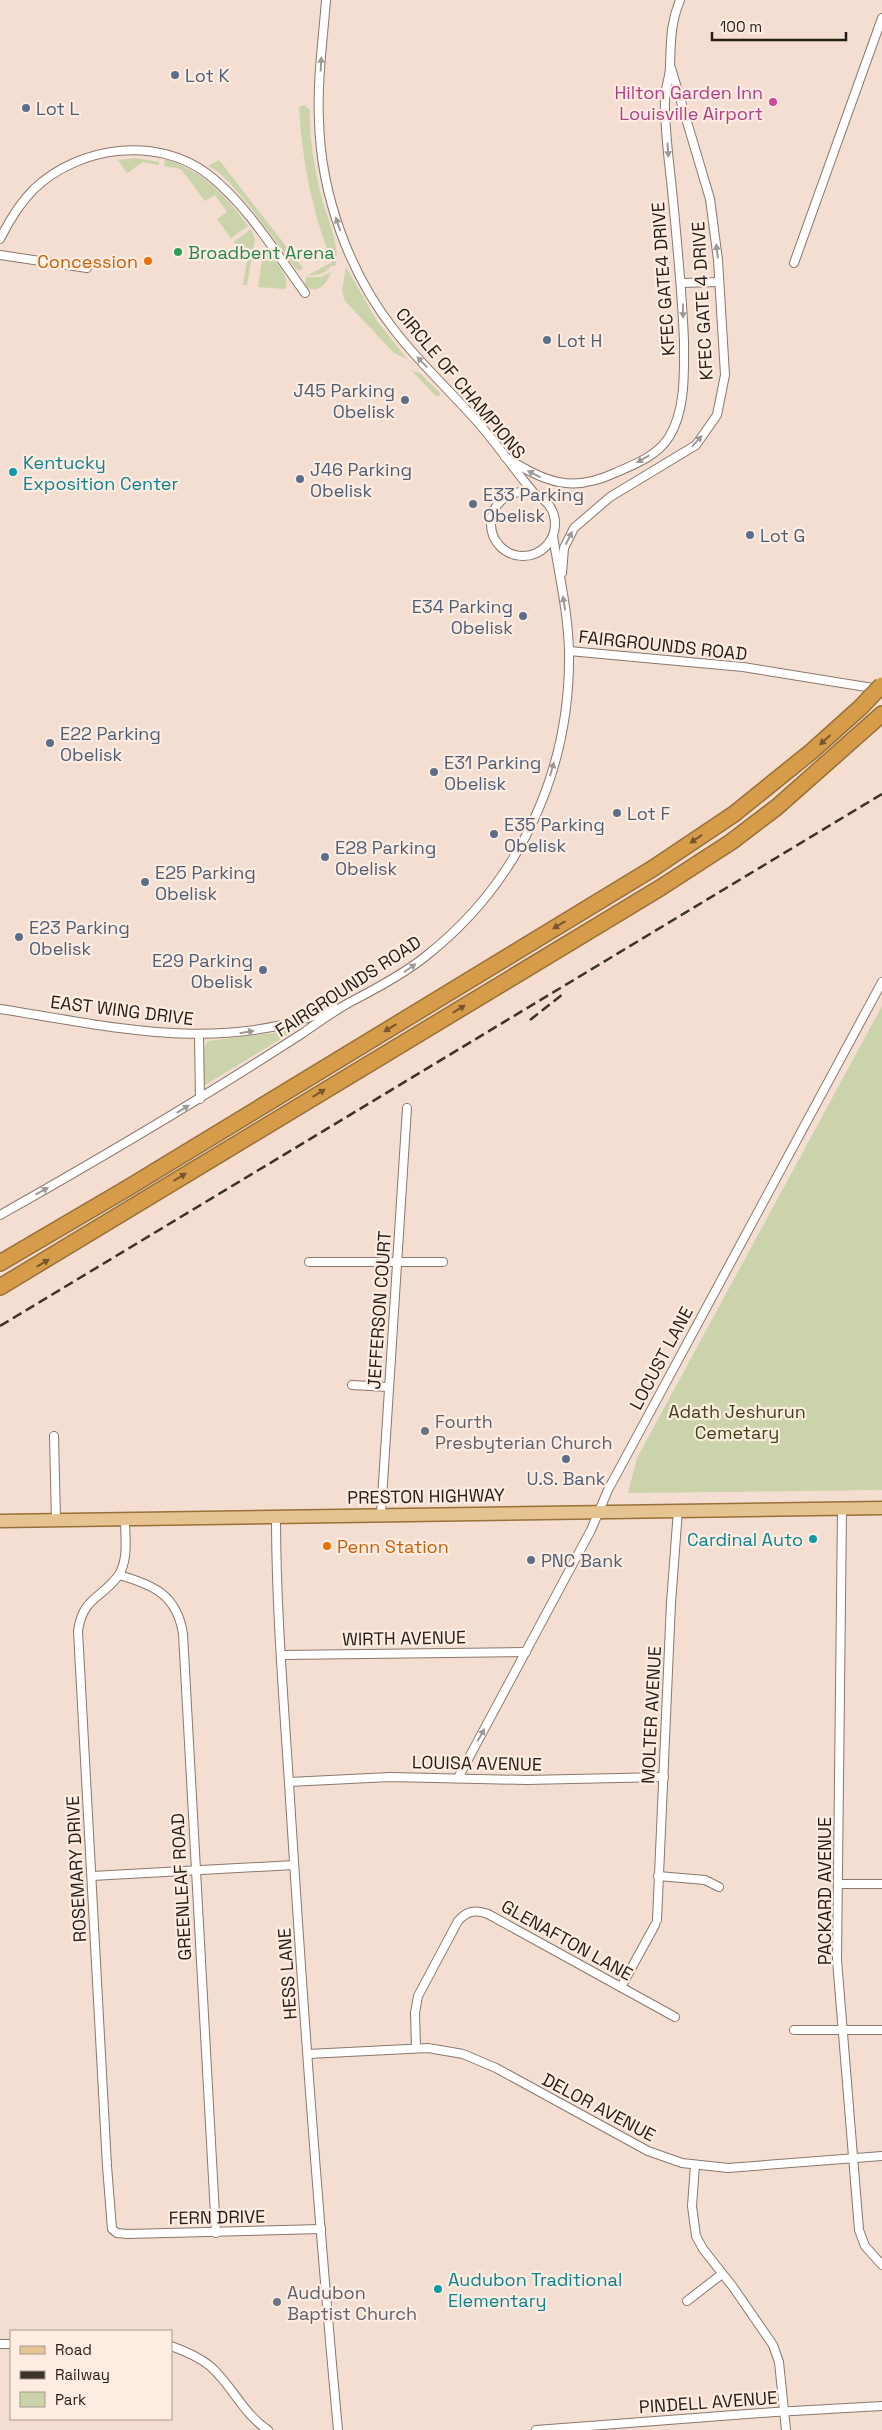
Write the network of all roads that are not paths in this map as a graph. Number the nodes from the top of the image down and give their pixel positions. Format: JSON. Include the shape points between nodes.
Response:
{"nodes":[{"id":1,"x":326,"y":0,"type":"edge"},
{"id":2,"x":680,"y":0,"type":"edge"},
{"id":3,"x":882,"y":18,"type":"edge"},
{"id":4,"x":670,"y":66,"type":"junction"},
{"id":5,"x":0,"y":239,"type":"edge"},
{"id":6,"x":0,"y":254,"type":"edge"},
{"id":7,"x":794,"y":263,"type":"dead end"},
{"id":8,"x":87,"y":268,"type":"dead end"},
{"id":9,"x":719,"y":282,"type":"junction"},
{"id":10,"x":682,"y":283,"type":"junction"},
{"id":11,"x":305,"y":293,"type":"dead end"},
{"id":12,"x":505,"y":457,"type":"junction"},
{"id":13,"x":533,"y":492,"type":"junction"},
{"id":14,"x":553,"y":536,"type":"junction"},
{"id":15,"x":561,"y":585,"type":"junction"},
{"id":16,"x":569,"y":651,"type":"junction"},
{"id":17,"x":882,"y":685,"type":"edge"},
{"id":18,"x":882,"y":689,"type":"edge"},
{"id":19,"x":882,"y":714,"type":"edge"},
{"id":20,"x":882,"y":982,"type":"edge"},
{"id":21,"x":355,"y":999,"type":"junction"},
{"id":22,"x":0,"y":1009,"type":"edge"},
{"id":23,"x":199,"y":1036,"type":"junction"},
{"id":24,"x":200,"y":1099,"type":"junction"},
{"id":25,"x":407,"y":1108,"type":"dead end"},
{"id":26,"x":0,"y":1215,"type":"edge"},
{"id":27,"x":397,"y":1261,"type":"junction"},
{"id":28,"x":309,"y":1262,"type":"dead end"},
{"id":29,"x":443,"y":1262,"type":"dead end"},
{"id":30,"x":0,"y":1263,"type":"edge"},
{"id":31,"x":0,"y":1287,"type":"edge"},
{"id":32,"x":352,"y":1385,"type":"dead end"},
{"id":33,"x":388,"y":1387,"type":"junction"},
{"id":34,"x":54,"y":1436,"type":"dead end"},
{"id":35,"x":882,"y":1508,"type":"edge"},
{"id":36,"x":842,"y":1509,"type":"junction"},
{"id":37,"x":678,"y":1510,"type":"junction"},
{"id":38,"x":598,"y":1511,"type":"junction"},
{"id":39,"x":381,"y":1514,"type":"junction"},
{"id":40,"x":276,"y":1516,"type":"junction"},
{"id":41,"x":125,"y":1519,"type":"junction"},
{"id":42,"x":0,"y":1520,"type":"edge"},
{"id":43,"x":56,"y":1520,"type":"junction"},
{"id":44,"x":118,"y":1575,"type":"junction"},
{"id":45,"x":526,"y":1652,"type":"junction"},
{"id":46,"x":282,"y":1655,"type":"junction"},
{"id":47,"x":664,"y":1777,"type":"junction"},
{"id":48,"x":458,"y":1778,"type":"junction"},
{"id":49,"x":289,"y":1782,"type":"junction"},
{"id":50,"x":294,"y":1865,"type":"junction"},
{"id":51,"x":195,"y":1870,"type":"junction"},
{"id":52,"x":92,"y":1876,"type":"junction"},
{"id":53,"x":658,"y":1876,"type":"junction"},
{"id":54,"x":838,"y":1884,"type":"junction"},
{"id":55,"x":882,"y":1884,"type":"edge"},
{"id":56,"x":719,"y":1887,"type":"dead end"},
{"id":57,"x":621,"y":1987,"type":"junction"},
{"id":58,"x":675,"y":2017,"type":"dead end"},
{"id":59,"x":794,"y":2030,"type":"dead end"},
{"id":60,"x":843,"y":2030,"type":"junction"},
{"id":61,"x":882,"y":2030,"type":"edge"},
{"id":62,"x":416,"y":2048,"type":"junction"},
{"id":63,"x":308,"y":2054,"type":"junction"},
{"id":64,"x":882,"y":2156,"type":"edge"},
{"id":65,"x":854,"y":2158,"type":"junction"},
{"id":66,"x":695,"y":2165,"type":"junction"},
{"id":67,"x":321,"y":2229,"type":"junction"},
{"id":68,"x":115,"y":2232,"type":"joint"},
{"id":69,"x":216,"y":2233,"type":"junction"},
{"id":70,"x":882,"y":2265,"type":"edge"},
{"id":71,"x":722,"y":2274,"type":"junction"},
{"id":72,"x":687,"y":2301,"type":"dead end"},
{"id":73,"x":172,"y":2346,"type":"edge"},
{"id":74,"x":882,"y":2406,"type":"edge"},
{"id":75,"x":786,"y":2412,"type":"junction"},
{"id":76,"x":268,"y":2430,"type":"edge"},
{"id":77,"x":338,"y":2430,"type":"edge"},
{"id":78,"x":536,"y":2430,"type":"edge"},
{"id":79,"x":786,"y":2430,"type":"edge"}],
"edges":[{"from":12,"to":1,"type":"street","name":"CIRCLE OF CHAMPIONS","one_way":true,"via":[[476,419],[394,330],[367,288],[344,241],[326,182],[320,134],[319,85]]},
{"from":2,"to":4,"type":"street","name":"KFEC GATE4 DRIVE","via":[[670,34]]},
{"from":3,"to":7,"type":"street"},
{"from":9,"to":4,"type":"street","name":"KFEC GATE 4 DRIVE","one_way":true,"via":[[710,199]]},
{"from":4,"to":10,"type":"street","name":"KFEC GATE4 DRIVE","one_way":true,"via":[[665,95]]},
{"from":5,"to":11,"type":"street","via":[[20,205],[35,188],[71,164],[109,152],[152,151],[192,164],[209,174],[254,224]]},
{"from":6,"to":8,"type":"street"},
{"from":9,"to":10,"type":"street"},
{"from":15,"to":9,"type":"street","name":"KFEC GATE 4 DRIVE","one_way":true,"via":[[564,548],[574,528],[610,497],[696,445],[717,415],[725,375]]},
{"from":10,"to":12,"type":"street","name":"KFEC GATE4 DRIVE","one_way":true,"via":[[683,389],[670,437],[656,451],[596,482],[564,484],[543,478]]},
{"from":12,"to":13,"type":"street","name":"CIRCLE OF CHAMPIONS"},
{"from":13,"to":14,"type":"street","via":[[546,501],[555,515]]},
{"from":13,"to":14,"type":"street","via":[[512,494],[495,507],[491,528],[494,538],[509,553],[525,556],[540,552]]},
{"from":14,"to":15,"type":"street"},
{"from":16,"to":15,"type":"street","one_way":true},
{"from":16,"to":18,"type":"street","name":"FAIRGROUNDS ROAD","via":[[743,667]]},
{"from":21,"to":16,"type":"street","name":"FAIRGROUNDS ROAD","one_way":true,"via":[[405,972],[460,927],[497,886],[520,848],[544,796],[558,749],[566,702]]},
{"from":17,"to":30,"type":"highway","one_way":true,"bridge":true,"via":[[812,751],[734,814],[652,869]]},
{"from":31,"to":19,"type":"highway","one_way":true,"via":[[731,842],[777,807]]},
{"from":20,"to":38,"type":"street","name":"LOCUST LANE"},
{"from":23,"to":21,"type":"street","name":"EAST WING DRIVE","one_way":true,"via":[[280,1026]]},
{"from":21,"to":24,"type":"street","name":"FAIRGROUNDS ROAD"},
{"from":22,"to":23,"type":"street","name":"EAST WING DRIVE"},
{"from":23,"to":24,"type":"street"},
{"from":26,"to":24,"type":"street","name":"FAIRGROUNDS ROAD","one_way":true},
{"from":25,"to":27,"type":"street","name":"JEFFERSON COURT"},
{"from":27,"to":28,"type":"street"},
{"from":27,"to":29,"type":"street"},
{"from":27,"to":33,"type":"street","name":"JEFFERSON COURT"},
{"from":32,"to":33,"type":"street"},
{"from":33,"to":39,"type":"street","name":"JEFFERSON COURT"},
{"from":34,"to":43,"type":"street"},
{"from":35,"to":36,"type":"main road","name":"PRESTON HIGHWAY"},
{"from":36,"to":37,"type":"main road","name":"PRESTON HIGHWAY"},
{"from":36,"to":54,"type":"street","name":"PACKARD AVENUE"},
{"from":37,"to":38,"type":"main road","name":"PRESTON HIGHWAY"},
{"from":37,"to":47,"type":"street","name":"MOLTER AVENUE"},
{"from":38,"to":39,"type":"main road","name":"PRESTON HIGHWAY"},
{"from":38,"to":45,"type":"street","name":"LOCUST LANE"},
{"from":39,"to":40,"type":"main road","name":"PRESTON HIGHWAY"},
{"from":40,"to":41,"type":"main road","name":"PRESTON HIGHWAY"},
{"from":40,"to":46,"type":"street","name":"HESS LANE"},
{"from":41,"to":43,"type":"main road","name":"PRESTON HIGHWAY"},
{"from":41,"to":44,"type":"street","name":"ROSEMARY DRIVE","via":[[126,1554]]},
{"from":42,"to":43,"type":"main road","name":"PRESTON HIGHWAY"},
{"from":44,"to":51,"type":"street","name":"GREENLEAF ROAD","via":[[142,1582],[162,1594],[176,1610],[181,1622]]},
{"from":44,"to":52,"type":"street","name":"ROSEMARY DRIVE","via":[[88,1605],[78,1631]]},
{"from":45,"to":46,"type":"street","name":"WIRTH AVENUE"},
{"from":48,"to":45,"type":"street","name":"LOCUST LANE","one_way":true},
{"from":46,"to":49,"type":"street","name":"HESS LANE"},
{"from":47,"to":48,"type":"street","name":"LOUISA AVENUE"},
{"from":47,"to":53,"type":"street","name":"MOLTER AVENUE"},
{"from":48,"to":49,"type":"street","name":"LOUISA AVENUE","via":[[390,1777]]},
{"from":49,"to":50,"type":"street","name":"HESS LANE"},
{"from":50,"to":51,"type":"street"},
{"from":50,"to":63,"type":"street","name":"HESS LANE"},
{"from":51,"to":52,"type":"street"},
{"from":51,"to":69,"type":"street","name":"GREENLEAF ROAD"},
{"from":52,"to":68,"type":"street","name":"ROSEMARY DRIVE","via":[[107,2166],[111,2223]]},
{"from":53,"to":56,"type":"street","via":[[705,1880]]},
{"from":53,"to":57,"type":"street","name":"MOLTER AVENUE","via":[[656,1923]]},
{"from":54,"to":55,"type":"street"},
{"from":54,"to":60,"type":"street","name":"PACKARD AVENUE","via":[[837,1960]]},
{"from":57,"to":58,"type":"street","name":"GLENAFTON LANE"},
{"from":57,"to":62,"type":"street","name":"GLENAFTON LANE","via":[[488,1914],[470,1912],[458,1921],[418,1996]]},
{"from":59,"to":60,"type":"street"},
{"from":60,"to":61,"type":"street"},
{"from":60,"to":65,"type":"street","name":"PACKARD AVENUE"},
{"from":62,"to":63,"type":"street","name":"DELOR AVENUE"},
{"from":62,"to":66,"type":"street","name":"DELOR AVENUE","via":[[444,2050],[483,2061],[648,2150]]},
{"from":63,"to":67,"type":"street","name":"HESS LANE"},
{"from":64,"to":65,"type":"street","name":"DELOR AVENUE"},
{"from":65,"to":66,"type":"street","name":"DELOR AVENUE","via":[[728,2168]]},
{"from":65,"to":70,"type":"street","name":"PACKARD AVENUE","via":[[859,2230],[865,2246]]},
{"from":66,"to":71,"type":"street","via":[[694,2227],[703,2249]]},
{"from":67,"to":69,"type":"street","name":"FERN DRIVE"},
{"from":67,"to":77,"type":"street","name":"HESS LANE"},
{"from":68,"to":69,"type":"street","name":"FERN DRIVE"},
{"from":71,"to":72,"type":"street"},
{"from":71,"to":75,"type":"street","via":[[773,2345],[779,2362]]},
{"from":73,"to":76,"type":"street","via":[[209,2365],[248,2414]]},
{"from":74,"to":75,"type":"street","name":"PINDELL AVENUE"},
{"from":75,"to":78,"type":"street","name":"PINDELL AVENUE"},
{"from":75,"to":79,"type":"street"}]}
